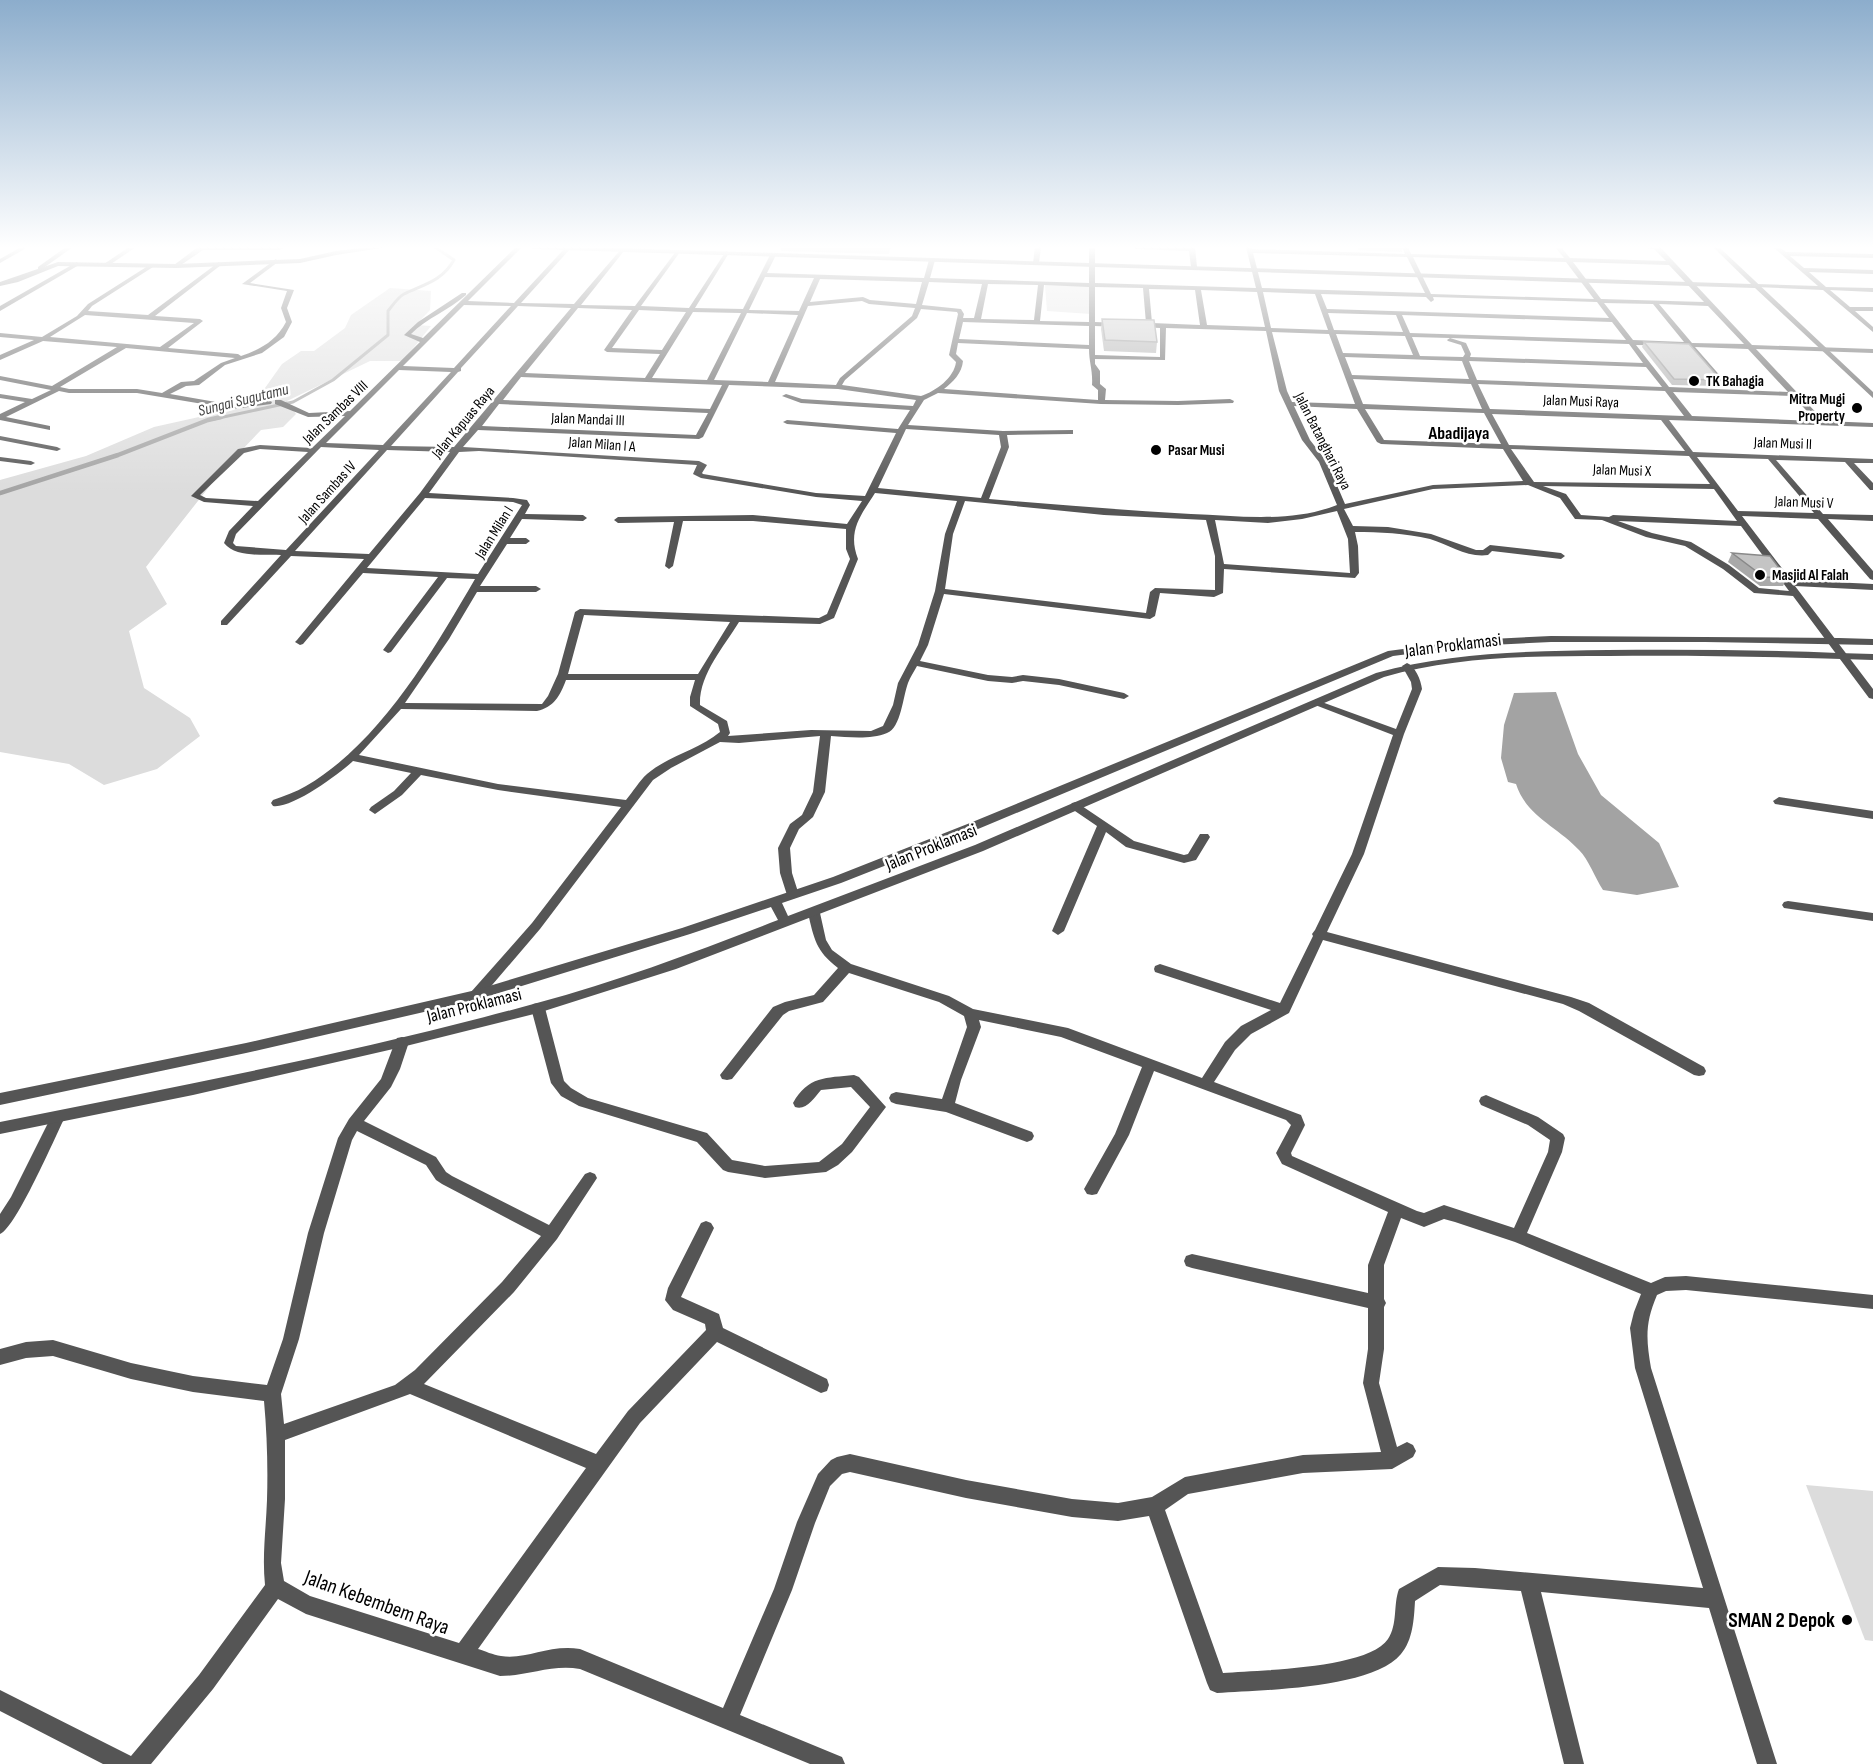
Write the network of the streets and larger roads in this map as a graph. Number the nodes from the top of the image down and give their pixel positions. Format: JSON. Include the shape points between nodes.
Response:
{"nodes":[{"id":1,"x":58,"y":329,"type":"edge"},
{"id":2,"x":188,"y":329,"type":"edge"},
{"id":3,"x":287,"y":329,"type":"edge"},
{"id":4,"x":414,"y":329,"type":"edge"},
{"id":5,"x":437,"y":329,"type":"edge"},
{"id":6,"x":497,"y":329,"type":"edge"},
{"id":7,"x":556,"y":329,"type":"edge"},
{"id":8,"x":621,"y":329,"type":"edge"},
{"id":9,"x":677,"y":329,"type":"edge"},
{"id":10,"x":736,"y":329,"type":"edge"},
{"id":11,"x":794,"y":329,"type":"edge"},
{"id":12,"x":902,"y":329,"type":"edge"},
{"id":13,"x":958,"y":329,"type":"edge"},
{"id":14,"x":1092,"y":329,"type":"edge"},
{"id":15,"x":1162,"y":329,"type":"edge"},
{"id":16,"x":1248,"y":329,"type":"edge"},
{"id":17,"x":1406,"y":329,"type":"edge"},
{"id":18,"x":1622,"y":329,"type":"edge"},
{"id":19,"x":1677,"y":329,"type":"edge"},
{"id":20,"x":1735,"y":329,"type":"edge"},
{"id":21,"x":1802,"y":329,"type":"edge"},
{"id":22,"x":1270,"y":330,"type":"junction"},
{"id":23,"x":1481,"y":331,"type":"junction"},
{"id":24,"x":1332,"y":332,"type":"junction"},
{"id":25,"x":1408,"y":334,"type":"junction"},
{"id":26,"x":0,"y":335,"type":"edge"},
{"id":27,"x":44,"y":338,"type":"junction"},
{"id":28,"x":1430,"y":339,"type":"dead end"},
{"id":29,"x":425,"y":341,"type":"junction"},
{"id":30,"x":955,"y":341,"type":"junction"},
{"id":31,"x":1632,"y":342,"type":"junction"},
{"id":32,"x":126,"y":345,"type":"junction"},
{"id":33,"x":1495,"y":345,"type":"dead end"},
{"id":34,"x":1690,"y":345,"type":"junction"},
{"id":35,"x":1091,"y":347,"type":"junction"},
{"id":36,"x":1751,"y":347,"type":"junction"},
{"id":37,"x":162,"y":348,"type":"junction"},
{"id":38,"x":1822,"y":349,"type":"junction"},
{"id":39,"x":1873,"y":351,"type":"edge"},
{"id":40,"x":663,"y":352,"type":"junction"},
{"id":41,"x":1500,"y":352,"type":"dead end"},
{"id":42,"x":1341,"y":355,"type":"junction"},
{"id":43,"x":245,"y":357,"type":"junction"},
{"id":44,"x":1091,"y":357,"type":"junction"},
{"id":45,"x":0,"y":358,"type":"edge"},
{"id":46,"x":1418,"y":358,"type":"junction"},
{"id":47,"x":1465,"y":359,"type":"junction"},
{"id":48,"x":1505,"y":360,"type":"junction"},
{"id":49,"x":1650,"y":365,"type":"junction"},
{"id":50,"x":398,"y":368,"type":"junction"},
{"id":51,"x":459,"y":370,"type":"junction"},
{"id":52,"x":519,"y":375,"type":"junction"},
{"id":53,"x":1350,"y":377,"type":"junction"},
{"id":54,"x":0,"y":378,"type":"edge"},
{"id":55,"x":647,"y":380,"type":"junction"},
{"id":56,"x":710,"y":382,"type":"junction"},
{"id":57,"x":727,"y":382,"type":"junction"},
{"id":58,"x":1473,"y":382,"type":"junction"},
{"id":59,"x":771,"y":383,"type":"junction"},
{"id":60,"x":838,"y":387,"type":"junction"},
{"id":61,"x":55,"y":388,"type":"junction"},
{"id":62,"x":1668,"y":389,"type":"junction"},
{"id":63,"x":938,"y":391,"type":"junction"},
{"id":64,"x":1730,"y":391,"type":"junction"},
{"id":65,"x":1793,"y":394,"type":"junction"},
{"id":66,"x":0,"y":396,"type":"edge"},
{"id":67,"x":162,"y":396,"type":"junction"},
{"id":68,"x":786,"y":396,"type":"dead end"},
{"id":69,"x":1873,"y":396,"type":"edge"},
{"id":70,"x":921,"y":398,"type":"junction"},
{"id":71,"x":1230,"y":401,"type":"dead end"},
{"id":72,"x":31,"y":402,"type":"junction"},
{"id":73,"x":268,"y":402,"type":"dead end"},
{"id":74,"x":278,"y":402,"type":"dead end"},
{"id":75,"x":497,"y":402,"type":"junction"},
{"id":76,"x":1101,"y":402,"type":"junction"},
{"id":77,"x":1289,"y":404,"type":"junction"},
{"id":78,"x":1360,"y":407,"type":"junction"},
{"id":79,"x":913,"y":408,"type":"junction"},
{"id":80,"x":712,"y":411,"type":"junction"},
{"id":81,"x":1488,"y":411,"type":"junction"},
{"id":82,"x":352,"y":412,"type":"junction"},
{"id":83,"x":1,"y":416,"type":"edge"},
{"id":84,"x":1664,"y":418,"type":"junction"},
{"id":85,"x":1690,"y":419,"type":"junction"},
{"id":86,"x":787,"y":422,"type":"dead end"},
{"id":87,"x":1822,"y":423,"type":"junction"},
{"id":88,"x":1873,"y":425,"type":"edge"},
{"id":89,"x":47,"y":428,"type":"dead end"},
{"id":90,"x":476,"y":428,"type":"junction"},
{"id":91,"x":902,"y":429,"type":"junction"},
{"id":92,"x":1070,"y":432,"type":"dead end"},
{"id":93,"x":1003,"y":433,"type":"junction"},
{"id":94,"x":0,"y":438,"type":"edge"},
{"id":95,"x":384,"y":447,"type":"junction"},
{"id":96,"x":1504,"y":447,"type":"junction"},
{"id":97,"x":317,"y":448,"type":"junction"},
{"id":98,"x":57,"y":449,"type":"dead end"},
{"id":99,"x":456,"y":450,"type":"junction"},
{"id":100,"x":1691,"y":453,"type":"junction"},
{"id":101,"x":1769,"y":456,"type":"junction"},
{"id":102,"x":0,"y":459,"type":"edge"},
{"id":103,"x":1846,"y":459,"type":"junction"},
{"id":104,"x":1873,"y":460,"type":"edge"},
{"id":105,"x":31,"y":463,"type":"dead end"},
{"id":106,"x":1529,"y":483,"type":"junction"},
{"id":107,"x":1715,"y":487,"type":"junction"},
{"id":108,"x":1873,"y":488,"type":"edge"},
{"id":109,"x":873,"y":490,"type":"junction"},
{"id":110,"x":423,"y":495,"type":"junction"},
{"id":111,"x":868,"y":499,"type":"junction"},
{"id":112,"x":962,"y":499,"type":"junction"},
{"id":113,"x":984,"y":501,"type":"junction"},
{"id":114,"x":261,"y":504,"type":"junction"},
{"id":115,"x":1341,"y":507,"type":"junction"},
{"id":116,"x":1735,"y":513,"type":"junction"},
{"id":117,"x":520,"y":516,"type":"junction"},
{"id":118,"x":1820,"y":516,"type":"junction"},
{"id":119,"x":583,"y":518,"type":"dead end"},
{"id":120,"x":1210,"y":518,"type":"junction"},
{"id":121,"x":1603,"y":518,"type":"junction"},
{"id":122,"x":1873,"y":518,"type":"edge"},
{"id":123,"x":678,"y":519,"type":"junction"},
{"id":124,"x":618,"y":520,"type":"dead end"},
{"id":125,"x":1743,"y":524,"type":"junction"},
{"id":126,"x":850,"y":527,"type":"junction"},
{"id":127,"x":1351,"y":529,"type":"junction"},
{"id":128,"x":503,"y":541,"type":"junction"},
{"id":129,"x":526,"y":542,"type":"dead end"},
{"id":130,"x":289,"y":554,"type":"junction"},
{"id":131,"x":1560,"y":556,"type":"dead end"},
{"id":132,"x":371,"y":558,"type":"junction"},
{"id":133,"x":669,"y":566,"type":"dead end"},
{"id":134,"x":1220,"y":566,"type":"junction"},
{"id":135,"x":362,"y":570,"type":"junction"},
{"id":136,"x":444,"y":575,"type":"junction"},
{"id":137,"x":481,"y":577,"type":"junction"},
{"id":138,"x":1873,"y":577,"type":"edge"},
{"id":139,"x":1789,"y":583,"type":"junction"},
{"id":140,"x":1873,"y":587,"type":"edge"},
{"id":141,"x":475,"y":589,"type":"junction"},
{"id":142,"x":536,"y":589,"type":"dead end"},
{"id":143,"x":940,"y":591,"type":"junction"},
{"id":144,"x":1797,"y":594,"type":"junction"},
{"id":145,"x":736,"y":619,"type":"junction"},
{"id":146,"x":224,"y":623,"type":"dead end"},
{"id":147,"x":1568,"y":639,"type":"junction"},
{"id":148,"x":1832,"y":641,"type":"junction"},
{"id":149,"x":300,"y":642,"type":"dead end"},
{"id":150,"x":1873,"y":642,"type":"edge"},
{"id":151,"x":1412,"y":649,"type":"junction"},
{"id":152,"x":388,"y":650,"type":"dead end"},
{"id":153,"x":1579,"y":654,"type":"junction"},
{"id":154,"x":1843,"y":655,"type":"junction"},
{"id":155,"x":1873,"y":657,"type":"edge"},
{"id":156,"x":1432,"y":662,"type":"junction"},
{"id":157,"x":915,"y":663,"type":"junction"},
{"id":158,"x":1407,"y":666,"type":"junction"},
{"id":159,"x":564,"y":677,"type":"junction"},
{"id":160,"x":702,"y":677,"type":"junction"},
{"id":161,"x":1124,"y":696,"type":"dead end"},
{"id":162,"x":1873,"y":696,"type":"edge"},
{"id":163,"x":1315,"y":703,"type":"junction"},
{"id":164,"x":400,"y":706,"type":"junction"},
{"id":165,"x":826,"y":733,"type":"junction"},
{"id":166,"x":1399,"y":734,"type":"junction"},
{"id":167,"x":718,"y":739,"type":"junction"},
{"id":168,"x":350,"y":757,"type":"junction"},
{"id":169,"x":420,"y":770,"type":"junction"},
{"id":170,"x":1779,"y":801,"type":"dead end"},
{"id":171,"x":277,"y":803,"type":"dead end"},
{"id":172,"x":629,"y":804,"type":"junction"},
{"id":173,"x":1076,"y":806,"type":"junction"},
{"id":174,"x":375,"y":810,"type":"dead end"},
{"id":175,"x":1873,"y":815,"type":"edge"},
{"id":176,"x":1103,"y":825,"type":"junction"},
{"id":177,"x":1204,"y":837,"type":"dead end"},
{"id":178,"x":793,"y":895,"type":"junction"},
{"id":179,"x":775,"y":901,"type":"junction"},
{"id":180,"x":1788,"y":905,"type":"dead end"},
{"id":181,"x":814,"y":913,"type":"junction"},
{"id":182,"x":1873,"y":917,"type":"edge"},
{"id":183,"x":785,"y":923,"type":"junction"},
{"id":184,"x":1058,"y":931,"type":"dead end"},
{"id":185,"x":1318,"y":934,"type":"junction"},
{"id":186,"x":846,"y":967,"type":"junction"},
{"id":187,"x":1160,"y":969,"type":"dead end"},
{"id":188,"x":476,"y":995,"type":"junction"},
{"id":189,"x":538,"y":1008,"type":"junction"},
{"id":190,"x":1284,"y":1009,"type":"junction"},
{"id":191,"x":970,"y":1013,"type":"junction"},
{"id":192,"x":402,"y":1042,"type":"junction"},
{"id":193,"x":1150,"y":1063,"type":"junction"},
{"id":194,"x":1699,"y":1071,"type":"dead end"},
{"id":195,"x":727,"y":1075,"type":"dead end"},
{"id":196,"x":1206,"y":1083,"type":"junction"},
{"id":197,"x":896,"y":1098,"type":"dead end"},
{"id":198,"x":0,"y":1099,"type":"edge"},
{"id":199,"x":1486,"y":1101,"type":"dead end"},
{"id":200,"x":800,"y":1103,"type":"dead end"},
{"id":201,"x":947,"y":1106,"type":"junction"},
{"id":202,"x":58,"y":1117,"type":"junction"},
{"id":203,"x":354,"y":1123,"type":"junction"},
{"id":204,"x":0,"y":1128,"type":"edge"},
{"id":205,"x":1027,"y":1136,"type":"dead end"},
{"id":206,"x":590,"y":1178,"type":"dead end"},
{"id":207,"x":1092,"y":1189,"type":"dead end"},
{"id":208,"x":1395,"y":1210,"type":"junction"},
{"id":209,"x":0,"y":1227,"type":"edge"},
{"id":210,"x":706,"y":1228,"type":"dead end"},
{"id":211,"x":552,"y":1234,"type":"junction"},
{"id":212,"x":1518,"y":1236,"type":"junction"},
{"id":213,"x":1192,"y":1261,"type":"dead end"},
{"id":214,"x":1651,"y":1290,"type":"junction"},
{"id":215,"x":1873,"y":1302,"type":"edge"},
{"id":216,"x":1377,"y":1303,"type":"junction"},
{"id":217,"x":715,"y":1333,"type":"junction"},
{"id":218,"x":0,"y":1357,"type":"edge"},
{"id":219,"x":408,"y":1385,"type":"junction"},
{"id":220,"x":820,"y":1385,"type":"dead end"},
{"id":221,"x":272,"y":1394,"type":"junction"},
{"id":222,"x":276,"y":1435,"type":"junction"},
{"id":223,"x":598,"y":1464,"type":"junction"},
{"id":224,"x":1155,"y":1506,"type":"junction"},
{"id":225,"x":1529,"y":1583,"type":"junction"},
{"id":226,"x":275,"y":1587,"type":"junction"},
{"id":227,"x":1716,"y":1599,"type":"junction"},
{"id":228,"x":462,"y":1655,"type":"junction"},
{"id":229,"x":0,"y":1700,"type":"edge"},
{"id":230,"x":728,"y":1719,"type":"junction"},
{"id":231,"x":124,"y":1764,"type":"edge"},
{"id":232,"x":138,"y":1764,"type":"edge"},
{"id":233,"x":835,"y":1764,"type":"edge"},
{"id":234,"x":1574,"y":1764,"type":"edge"},
{"id":235,"x":1767,"y":1764,"type":"edge"}],
"edges":[{"from":1,"to":27,"type":"street"},
{"from":2,"to":37,"type":"street"},
{"from":3,"to":43,"type":"street","via":[[267,347]]},
{"from":4,"to":29,"type":"street","via":[[406,335]]},
{"from":5,"to":29,"type":"street","name":"Jalan Sambas VIII"},
{"from":6,"to":51,"type":"street","name":"Jalan Sambas IV"},
{"from":7,"to":52,"type":"street","name":"Jalan Kapuas Raya"},
{"from":8,"to":40,"type":"street","via":[[608,350]]},
{"from":9,"to":40,"type":"street"},
{"from":10,"to":56,"type":"street"},
{"from":11,"to":59,"type":"street"},
{"from":12,"to":60,"type":"street","via":[[842,379]]},
{"from":13,"to":30,"type":"street"},
{"from":14,"to":35,"type":"street"},
{"from":15,"to":44,"type":"street","via":[[1163,359]]},
{"from":16,"to":22,"type":"street"},
{"from":17,"to":25,"type":"street"},
{"from":18,"to":31,"type":"street"},
{"from":19,"to":34,"type":"street"},
{"from":20,"to":36,"type":"street"},
{"from":21,"to":38,"type":"street"},
{"from":22,"to":24,"type":"street"},
{"from":22,"to":77,"type":"street","name":"Jalan Batanghari Raya","via":[[1275,365]]},
{"from":23,"to":25,"type":"street"},
{"from":23,"to":31,"type":"street"},
{"from":23,"to":33,"type":"street"},
{"from":24,"to":25,"type":"street"},
{"from":24,"to":42,"type":"street"},
{"from":25,"to":46,"type":"street"},
{"from":26,"to":27,"type":"street"},
{"from":27,"to":32,"type":"street"},
{"from":27,"to":45,"type":"street"},
{"from":28,"to":47,"type":"street","via":[[1459,341],[1468,354]]},
{"from":29,"to":50,"type":"street","name":"Jalan Sambas VIII"},
{"from":30,"to":35,"type":"street"},
{"from":30,"to":63,"type":"street","via":[[952,355],[961,366]]},
{"from":31,"to":34,"type":"street"},
{"from":31,"to":49,"type":"street"},
{"from":32,"to":37,"type":"street"},
{"from":32,"to":61,"type":"street"},
{"from":34,"to":36,"type":"street"},
{"from":34,"to":64,"type":"street"},
{"from":35,"to":44,"type":"street"},
{"from":36,"to":38,"type":"street"},
{"from":36,"to":65,"type":"street"},
{"from":37,"to":43,"type":"street"},
{"from":38,"to":39,"type":"street"},
{"from":38,"to":69,"type":"street"},
{"from":40,"to":55,"type":"street"},
{"from":41,"to":48,"type":"street"},
{"from":42,"to":46,"type":"street"},
{"from":42,"to":53,"type":"street"},
{"from":43,"to":67,"type":"street","via":[[223,364],[196,383],[183,384]]},
{"from":44,"to":76,"type":"street","via":[[1097,370],[1096,385],[1102,389]]},
{"from":46,"to":47,"type":"street"},
{"from":47,"to":48,"type":"street"},
{"from":47,"to":58,"type":"street"},
{"from":48,"to":49,"type":"street"},
{"from":49,"to":62,"type":"street"},
{"from":50,"to":51,"type":"street"},
{"from":50,"to":82,"type":"street","name":"Jalan Sambas VIII"},
{"from":51,"to":95,"type":"street","name":"Jalan Sambas IV"},
{"from":52,"to":55,"type":"street"},
{"from":52,"to":75,"type":"street","name":"Jalan Kapuas Raya"},
{"from":53,"to":58,"type":"street"},
{"from":53,"to":78,"type":"street"},
{"from":54,"to":61,"type":"street"},
{"from":55,"to":56,"type":"street"},
{"from":56,"to":57,"type":"street"},
{"from":57,"to":59,"type":"street"},
{"from":57,"to":80,"type":"street"},
{"from":58,"to":62,"type":"street"},
{"from":58,"to":81,"type":"street"},
{"from":59,"to":60,"type":"street"},
{"from":60,"to":70,"type":"street"},
{"from":61,"to":67,"type":"street","via":[[84,393],[122,389]]},
{"from":61,"to":72,"type":"street"},
{"from":62,"to":64,"type":"street"},
{"from":62,"to":85,"type":"street"},
{"from":63,"to":70,"type":"street"},
{"from":63,"to":76,"type":"street"},
{"from":64,"to":65,"type":"street"},
{"from":65,"to":87,"type":"street"},
{"from":66,"to":72,"type":"street"},
{"from":67,"to":73,"type":"street","via":[[233,407]]},
{"from":68,"to":79,"type":"street","via":[[801,401]]},
{"from":70,"to":79,"type":"street"},
{"from":71,"to":76,"type":"street"},
{"from":72,"to":83,"type":"street"},
{"from":74,"to":82,"type":"street","via":[[308,415]]},
{"from":75,"to":80,"type":"street"},
{"from":75,"to":90,"type":"street","name":"Jalan Kapuas Raya"},
{"from":77,"to":78,"type":"street","name":"Jalan Musi Raya"},
{"from":77,"to":115,"type":"street","name":"Jalan Batanghari Raya","via":[[1306,440],[1323,462]]},
{"from":78,"to":81,"type":"street","name":"Jalan Musi Raya"},
{"from":78,"to":96,"type":"street","name":"Jalan Musi II","via":[[1382,442]]},
{"from":79,"to":91,"type":"street"},
{"from":80,"to":90,"type":"street","name":"Jalan Mandai III","via":[[699,437]]},
{"from":81,"to":84,"type":"street","name":"Jalan Musi Raya"},
{"from":81,"to":96,"type":"street"},
{"from":82,"to":97,"type":"street","name":"Jalan Sambas VIII"},
{"from":83,"to":89,"type":"street"},
{"from":84,"to":85,"type":"street","name":"Jalan Musi Raya"},
{"from":84,"to":100,"type":"street"},
{"from":85,"to":87,"type":"street","name":"Jalan Musi Raya"},
{"from":86,"to":91,"type":"street"},
{"from":87,"to":88,"type":"street","name":"Jalan Musi Raya"},
{"from":90,"to":99,"type":"street","name":"Jalan Kapuas Raya"},
{"from":91,"to":93,"type":"street"},
{"from":91,"to":109,"type":"street"},
{"from":92,"to":93,"type":"street"},
{"from":93,"to":113,"type":"street","via":[[1005,447]]},
{"from":94,"to":98,"type":"street"},
{"from":95,"to":97,"type":"street"},
{"from":95,"to":99,"type":"street"},
{"from":95,"to":130,"type":"street","name":"Jalan Sambas IV"},
{"from":96,"to":100,"type":"street","name":"Jalan Musi II"},
{"from":96,"to":106,"type":"street"},
{"from":97,"to":114,"type":"street","name":"Jalan Sambas VIII"},
{"from":97,"to":114,"type":"street","via":[[260,447],[241,451],[195,496]]},
{"from":99,"to":110,"type":"street","name":"Jalan Kapuas Raya"},
{"from":99,"to":111,"type":"street","name":"Jalan Milan I A","via":[[699,463],[703,465],[698,475],[816,495]]},
{"from":100,"to":101,"type":"street","name":"Jalan Musi II"},
{"from":100,"to":107,"type":"street"},
{"from":101,"to":103,"type":"street","name":"Jalan Musi II"},
{"from":101,"to":118,"type":"street"},
{"from":102,"to":105,"type":"street"},
{"from":103,"to":104,"type":"street","name":"Jalan Musi II"},
{"from":103,"to":108,"type":"street"},
{"from":106,"to":107,"type":"street","name":"Jalan Musi X"},
{"from":106,"to":115,"type":"street","name":"Jalan Musi X","via":[[1433,487]]},
{"from":106,"to":121,"type":"street","via":[[1563,496],[1578,517]]},
{"from":107,"to":116,"type":"street"},
{"from":109,"to":111,"type":"street"},
{"from":109,"to":112,"type":"street","name":"Jalan Musi X"},
{"from":110,"to":117,"type":"street","name":"Jalan Milan I","via":[[524,502]]},
{"from":110,"to":132,"type":"street","name":"Jalan Kapuas Raya"},
{"from":111,"to":126,"type":"street"},
{"from":112,"to":113,"type":"street","name":"Jalan Musi X"},
{"from":112,"to":143,"type":"street","via":[[944,551]]},
{"from":113,"to":120,"type":"street","name":"Jalan Musi X"},
{"from":114,"to":130,"type":"street","name":"Jalan Sambas VIII","via":[[232,532],[228,543],[232,548],[248,551]]},
{"from":115,"to":120,"type":"street","name":"Jalan Musi X","via":[[1279,519]]},
{"from":115,"to":127,"type":"street","name":"Jalan Batanghari Raya"},
{"from":116,"to":118,"type":"street","name":"Jalan Musi V"},
{"from":116,"to":125,"type":"street"},
{"from":117,"to":119,"type":"street"},
{"from":117,"to":128,"type":"street","name":"Jalan Milan I"},
{"from":118,"to":122,"type":"street","name":"Jalan Musi V"},
{"from":118,"to":138,"type":"street"},
{"from":120,"to":134,"type":"street"},
{"from":121,"to":125,"type":"street"},
{"from":121,"to":144,"type":"street","via":[[1688,544],[1757,591]]},
{"from":123,"to":124,"type":"street"},
{"from":123,"to":126,"type":"street","via":[[753,518]]},
{"from":123,"to":133,"type":"street"},
{"from":125,"to":139,"type":"street"},
{"from":126,"to":145,"type":"street","via":[[854,560],[831,616],[826,620]]},
{"from":127,"to":131,"type":"street","via":[[1431,537],[1475,553],[1490,549]]},
{"from":127,"to":134,"type":"street","name":"Jalan Batanghari Raya","via":[[1355,549],[1352,576]]},
{"from":128,"to":129,"type":"street"},
{"from":128,"to":137,"type":"street","name":"Jalan Milan I"},
{"from":130,"to":132,"type":"street"},
{"from":130,"to":146,"type":"street","name":"Jalan Sambas IV"},
{"from":132,"to":135,"type":"street","name":"Jalan Kapuas Raya"},
{"from":134,"to":143,"type":"street","via":[[1218,593],[1158,590],[1150,616]]},
{"from":135,"to":136,"type":"street"},
{"from":135,"to":149,"type":"street","name":"Jalan Kapuas Raya"},
{"from":136,"to":137,"type":"street"},
{"from":136,"to":152,"type":"street"},
{"from":137,"to":141,"type":"street","name":"Jalan Milan I"},
{"from":139,"to":140,"type":"street"},
{"from":139,"to":144,"type":"street"},
{"from":141,"to":142,"type":"street"},
{"from":141,"to":164,"type":"street","name":"Jalan Milan I"},
{"from":143,"to":157,"type":"street"},
{"from":144,"to":148,"type":"street"},
{"from":145,"to":159,"type":"street","via":[[580,612]]},
{"from":145,"to":160,"type":"street"},
{"from":147,"to":148,"type":"street","name":"Jalan Proklamasi"},
{"from":147,"to":151,"type":"street","name":"Jalan Proklamasi"},
{"from":147,"to":153,"type":"street"},
{"from":148,"to":150,"type":"street","name":"Jalan Proklamasi"},
{"from":148,"to":154,"type":"street"},
{"from":151,"to":156,"type":"street"},
{"from":151,"to":178,"type":"street","name":"Jalan Proklamasi","via":[[1365,663],[974,826]]},
{"from":153,"to":154,"type":"street","name":"Jalan Proklamasi"},
{"from":153,"to":156,"type":"street","name":"Jalan Proklamasi"},
{"from":154,"to":155,"type":"street","name":"Jalan Proklamasi"},
{"from":154,"to":162,"type":"street"},
{"from":156,"to":158,"type":"street","name":"Jalan Proklamasi"},
{"from":157,"to":161,"type":"street","via":[[988,678],[1059,682]]},
{"from":157,"to":165,"type":"street","via":[[884,731]]},
{"from":158,"to":163,"type":"street","name":"Jalan Proklamasi"},
{"from":158,"to":166,"type":"street","via":[[1417,690]]},
{"from":159,"to":160,"type":"street"},
{"from":159,"to":164,"type":"street","via":[[542,708]]},
{"from":160,"to":167,"type":"street","via":[[695,692],[695,706],[723,723],[725,733]]},
{"from":163,"to":166,"type":"street"},
{"from":163,"to":173,"type":"street","name":"Jalan Proklamasi"},
{"from":164,"to":168,"type":"street","name":"Jalan Milan I"},
{"from":165,"to":167,"type":"street"},
{"from":165,"to":178,"type":"street","via":[[819,792],[807,817],[794,827],[784,848]]},
{"from":166,"to":185,"type":"street","via":[[1358,854]]},
{"from":167,"to":172,"type":"street","via":[[659,770]]},
{"from":168,"to":169,"type":"street"},
{"from":168,"to":171,"type":"street","name":"Jalan Milan I","via":[[307,791]]},
{"from":169,"to":172,"type":"street","via":[[498,787]]},
{"from":169,"to":174,"type":"street"},
{"from":170,"to":175,"type":"street"},
{"from":172,"to":188,"type":"street","via":[[536,927]]},
{"from":173,"to":176,"type":"street"},
{"from":173,"to":181,"type":"street","name":"Jalan Proklamasi"},
{"from":176,"to":177,"type":"street","via":[[1138,848],[1184,859],[1192,857]]},
{"from":176,"to":184,"type":"street"},
{"from":178,"to":179,"type":"street","name":"Jalan Proklamasi"},
{"from":179,"to":183,"type":"street"},
{"from":179,"to":188,"type":"street","name":"Jalan Proklamasi"},
{"from":180,"to":182,"type":"street"},
{"from":181,"to":183,"type":"street","name":"Jalan Proklamasi"},
{"from":181,"to":186,"type":"street","via":[[820,940],[828,953]]},
{"from":183,"to":189,"type":"street","name":"Jalan Proklamasi","via":[[671,966]]},
{"from":185,"to":190,"type":"street"},
{"from":185,"to":194,"type":"street","via":[[1566,1000]]},
{"from":186,"to":191,"type":"street","via":[[944,999]]},
{"from":186,"to":195,"type":"street","via":[[818,999],[778,1011]]},
{"from":187,"to":190,"type":"street"},
{"from":188,"to":198,"type":"street","name":"Jalan Proklamasi"},
{"from":189,"to":192,"type":"street","name":"Jalan Proklamasi"},
{"from":189,"to":200,"type":"street","via":[[554,1075],[566,1092],[584,1102],[702,1137],[728,1166],[765,1172],[821,1167],[847,1148],[879,1107],[854,1081],[817,1085]]},
{"from":190,"to":196,"type":"street","via":[[1246,1030],[1230,1046]]},
{"from":191,"to":193,"type":"street","via":[[1063,1032]]},
{"from":191,"to":201,"type":"street","via":[[974,1027]]},
{"from":192,"to":202,"type":"street","name":"Jalan Proklamasi"},
{"from":192,"to":203,"type":"street","name":"Jalan Kebembem Raya","via":[[386,1083]]},
{"from":193,"to":196,"type":"street"},
{"from":193,"to":207,"type":"street","via":[[1122,1135]]},
{"from":196,"to":208,"type":"street","via":[[1296,1119],[1298,1125],[1284,1157]]},
{"from":197,"to":201,"type":"street"},
{"from":199,"to":212,"type":"street","via":[[1533,1121],[1558,1138]]},
{"from":201,"to":205,"type":"street"},
{"from":202,"to":204,"type":"street","name":"Jalan Proklamasi"},
{"from":202,"to":209,"type":"street"},
{"from":203,"to":211,"type":"street","via":[[431,1161],[447,1180]]},
{"from":203,"to":221,"type":"street","name":"Jalan Kebembem Raya","via":[[334,1171],[291,1339]]},
{"from":206,"to":211,"type":"street"},
{"from":208,"to":212,"type":"street","via":[[1424,1220],[1444,1212]]},
{"from":208,"to":216,"type":"street","via":[[1376,1266]]},
{"from":210,"to":217,"type":"street","via":[[673,1300],[713,1319]]},
{"from":211,"to":219,"type":"street","via":[[508,1287]]},
{"from":212,"to":214,"type":"street"},
{"from":213,"to":216,"type":"street"},
{"from":214,"to":215,"type":"street","via":[[1665,1284],[1686,1283]]},
{"from":214,"to":227,"type":"street","via":[[1636,1332],[1643,1368]]},
{"from":216,"to":224,"type":"street","via":[[1371,1383],[1399,1455],[1303,1464],[1185,1486]]},
{"from":217,"to":220,"type":"street"},
{"from":217,"to":223,"type":"street","via":[[634,1417]]},
{"from":218,"to":221,"type":"street","via":[[53,1348],[192,1384]]},
{"from":219,"to":222,"type":"street"},
{"from":219,"to":223,"type":"street"},
{"from":221,"to":222,"type":"street","name":"Jalan Kebembem Raya"},
{"from":222,"to":226,"type":"street","name":"Jalan Kebembem Raya","via":[[272,1563]]},
{"from":223,"to":228,"type":"street"},
{"from":224,"to":225,"type":"street","via":[[1217,1683],[1344,1671],[1375,1662],[1392,1651],[1400,1638],[1406,1596],[1438,1576]]},
{"from":224,"to":230,"type":"street","via":[[1118,1512],[1072,1508],[850,1463],[837,1466],[824,1480]]},
{"from":225,"to":227,"type":"street"},
{"from":225,"to":234,"type":"street"},
{"from":226,"to":228,"type":"street","name":"Jalan Kebembem Raya","via":[[306,1604]]},
{"from":226,"to":232,"type":"street","via":[[206,1683]]},
{"from":227,"to":235,"type":"street"},
{"from":228,"to":230,"type":"street","name":"Jalan Kebembem Raya","via":[[510,1666],[566,1655]]},
{"from":229,"to":231,"type":"street"},
{"from":230,"to":233,"type":"street","name":"Jalan Kebembem Raya"}]}
